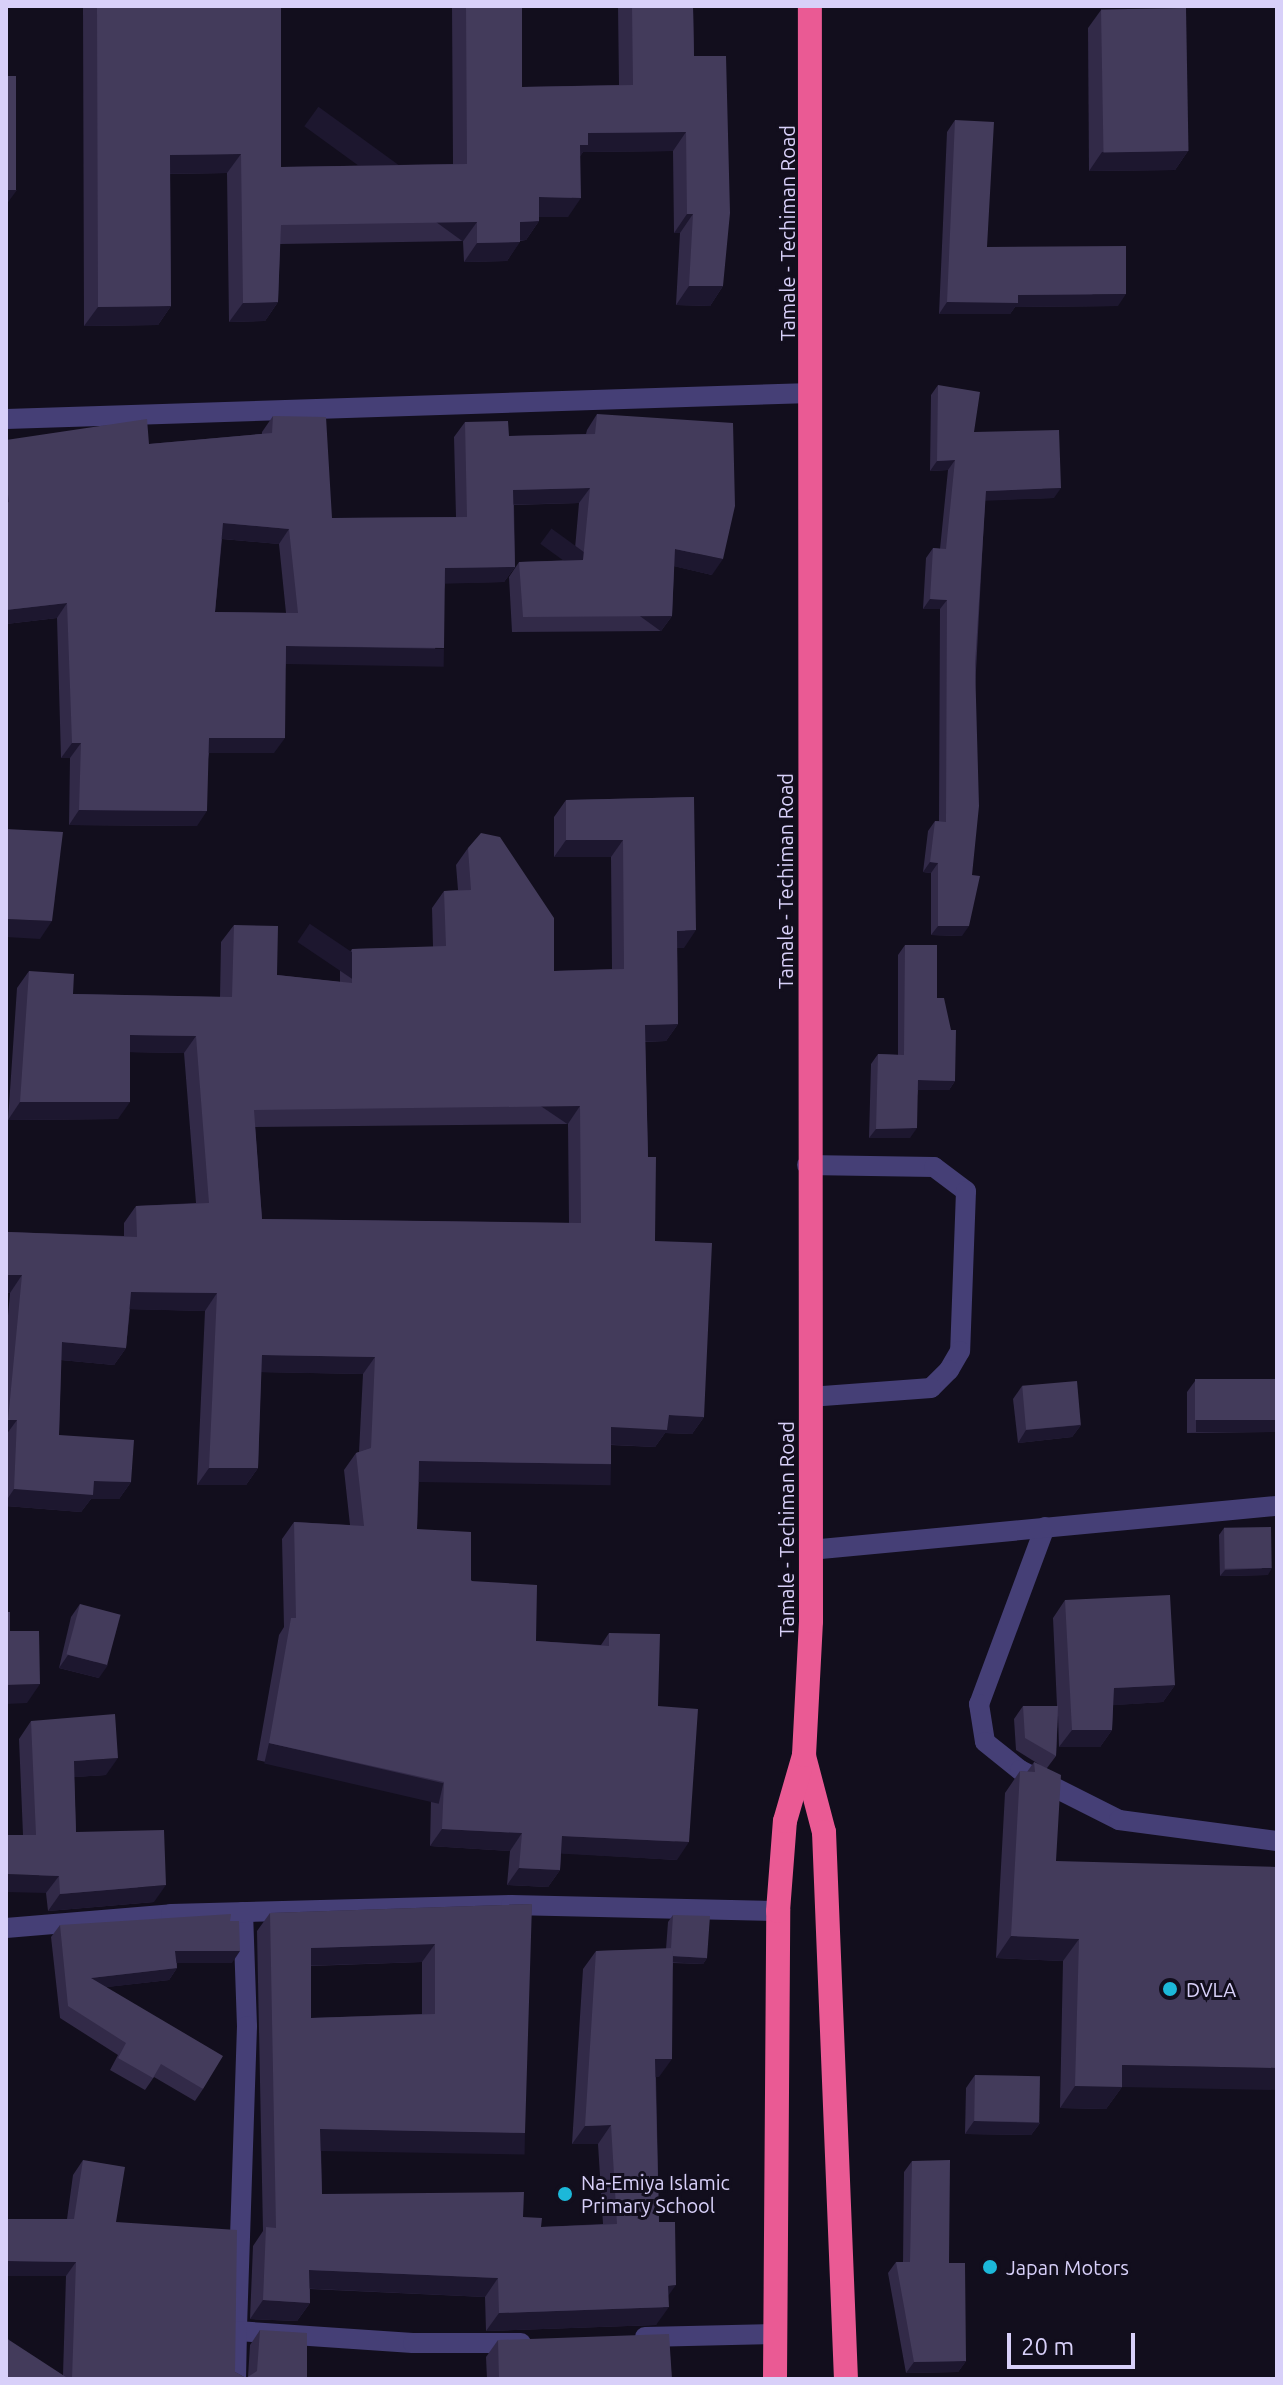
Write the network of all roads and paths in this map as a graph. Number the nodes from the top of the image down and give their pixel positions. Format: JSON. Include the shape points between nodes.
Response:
{"nodes":[{"id":1,"x":810,"y":6,"type":"edge"},
{"id":2,"x":812,"y":393,"type":"junction"},
{"id":3,"x":6,"y":419,"type":"edge"},
{"id":4,"x":807,"y":1165,"type":"junction"},
{"id":5,"x":809,"y":1397,"type":"junction"},
{"id":6,"x":1277,"y":1506,"type":"edge"},
{"id":7,"x":1045,"y":1527,"type":"junction"},
{"id":8,"x":810,"y":1550,"type":"junction"},
{"id":9,"x":804,"y":1755,"type":"junction"},
{"id":10,"x":1277,"y":1841,"type":"edge"},
{"id":11,"x":778,"y":1911,"type":"junction"},
{"id":12,"x":243,"y":1912,"type":"junction"},
{"id":13,"x":6,"y":1928,"type":"edge"},
{"id":14,"x":237,"y":2331,"type":"junction"},
{"id":15,"x":775,"y":2334,"type":"junction"},
{"id":16,"x":626,"y":2338,"type":"edge"},
{"id":17,"x":550,"y":2342,"type":"edge"},
{"id":18,"x":236,"y":2379,"type":"edge"},
{"id":19,"x":775,"y":2379,"type":"edge"},
{"id":20,"x":846,"y":2379,"type":"edge"}],
"edges":[{"from":1,"to":2,"type":"highway","name":"Tamale - Techiman Road"},
{"from":2,"to":3,"type":"street"},
{"from":2,"to":4,"type":"highway","name":"Tamale - Techiman Road"},
{"from":4,"to":5,"type":"highway","name":"Tamale - Techiman Road"},
{"from":4,"to":5,"type":"street","via":[[934,1167],[966,1191],[960,1351],[949,1370],[931,1388]]},
{"from":5,"to":8,"type":"highway","name":"Tamale - Techiman Road"},
{"from":6,"to":7,"type":"street"},
{"from":7,"to":8,"type":"street"},
{"from":7,"to":10,"type":"street","via":[[979,1704],[985,1742],[1020,1770],[1119,1820]]},
{"from":8,"to":9,"type":"highway","name":"Tamale - Techiman Road"},
{"from":9,"to":11,"type":"highway","via":[[785,1821]]},
{"from":9,"to":20,"type":"highway","via":[[824,1832]]},
{"from":11,"to":12,"type":"street","via":[[511,1905]]},
{"from":11,"to":15,"type":"highway"},
{"from":12,"to":13,"type":"street"},
{"from":12,"to":14,"type":"street","via":[[247,2026]]},
{"from":14,"to":17,"type":"street","via":[[413,2343]]},
{"from":14,"to":18,"type":"street"},
{"from":15,"to":16,"type":"street"},
{"from":15,"to":19,"type":"highway"}]}
